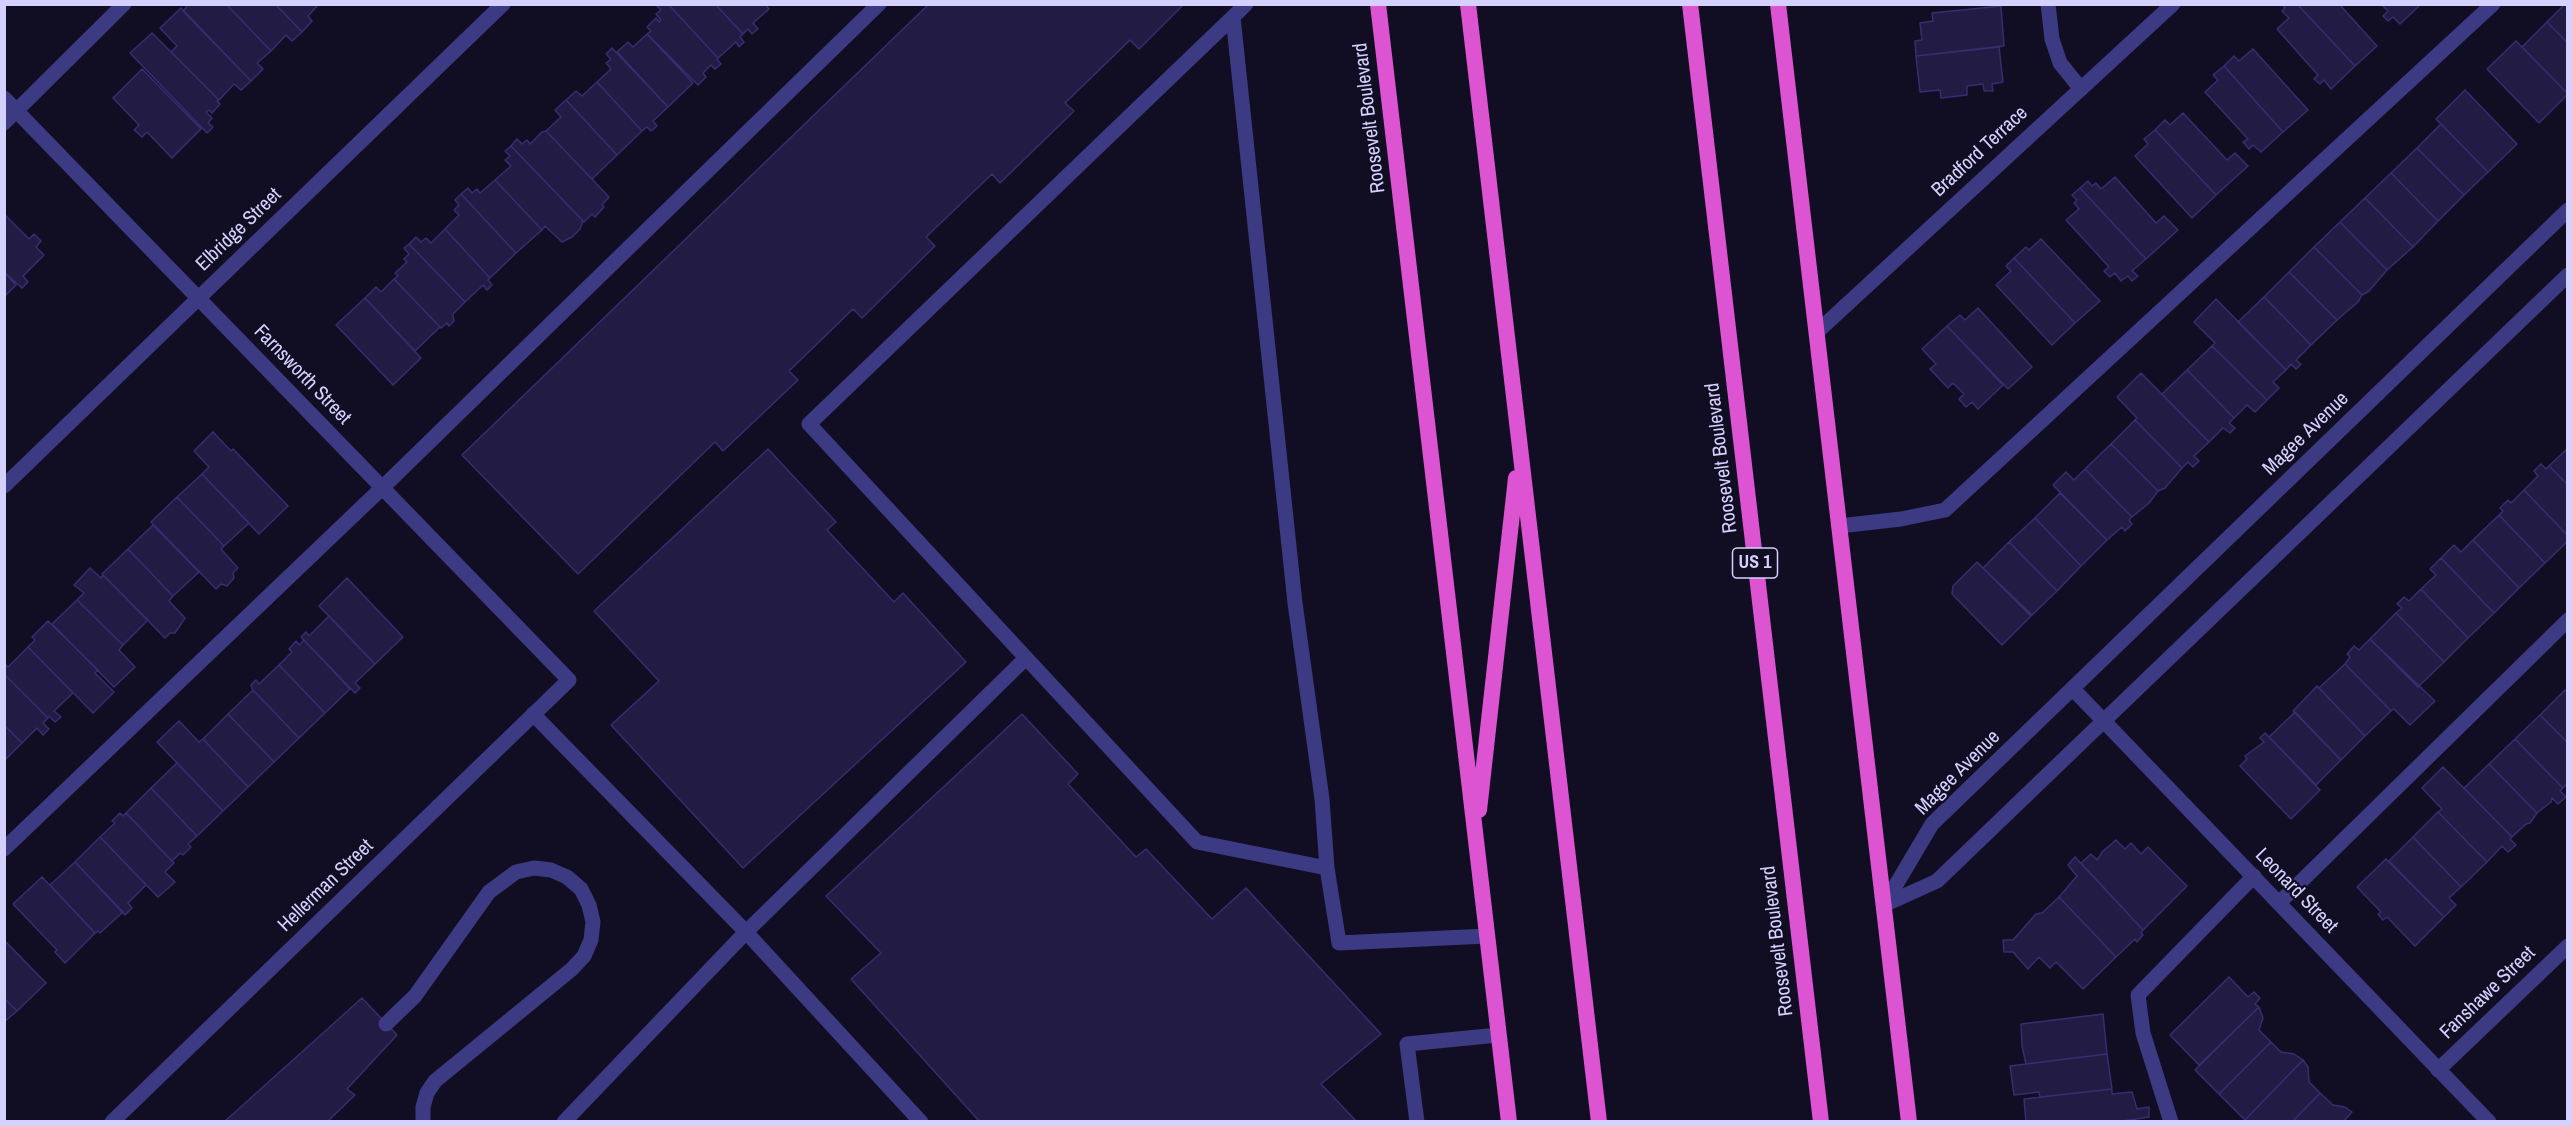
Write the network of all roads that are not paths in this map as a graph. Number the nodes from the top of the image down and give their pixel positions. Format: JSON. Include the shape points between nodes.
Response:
{"nodes":[{"id":1,"x":124,"y":4,"type":"edge"},
{"id":2,"x":503,"y":4,"type":"edge"},
{"id":3,"x":879,"y":4,"type":"edge"},
{"id":4,"x":1246,"y":4,"type":"edge"},
{"id":5,"x":1378,"y":4,"type":"edge"},
{"id":6,"x":1468,"y":4,"type":"edge"},
{"id":7,"x":1690,"y":4,"type":"edge"},
{"id":8,"x":1778,"y":4,"type":"edge"},
{"id":9,"x":2048,"y":4,"type":"edge"},
{"id":10,"x":2172,"y":4,"type":"edge"},
{"id":11,"x":2493,"y":4,"type":"edge"},
{"id":12,"x":1233,"y":18,"type":"junction"},
{"id":13,"x":2081,"y":88,"type":"junction"},
{"id":14,"x":4,"y":98,"type":"edge"},
{"id":15,"x":17,"y":111,"type":"junction"},
{"id":16,"x":4,"y":123,"type":"edge"},
{"id":17,"x":2567,"y":211,"type":"edge"},
{"id":18,"x":2568,"y":275,"type":"edge"},
{"id":19,"x":199,"y":299,"type":"junction"},
{"id":20,"x":1817,"y":332,"type":"junction"},
{"id":21,"x":1520,"y":447,"type":"junction"},
{"id":22,"x":4,"y":486,"type":"edge"},
{"id":23,"x":382,"y":488,"type":"junction"},
{"id":24,"x":1839,"y":526,"type":"junction"},
{"id":25,"x":2568,"y":620,"type":"edge"},
{"id":26,"x":1026,"y":658,"type":"junction"},
{"id":27,"x":569,"y":681,"type":"joint"},
{"id":28,"x":2073,"y":689,"type":"junction"},
{"id":29,"x":533,"y":714,"type":"junction"},
{"id":30,"x":2105,"y":722,"type":"junction"},
{"id":31,"x":1476,"y":840,"type":"junction"},
{"id":32,"x":4,"y":849,"type":"edge"},
{"id":33,"x":1327,"y":868,"type":"junction"},
{"id":34,"x":2253,"y":876,"type":"junction"},
{"id":35,"x":2279,"y":903,"type":"junction"},
{"id":36,"x":1884,"y":905,"type":"junction"},
{"id":37,"x":746,"y":932,"type":"junction"},
{"id":38,"x":1487,"y":936,"type":"junction"},
{"id":39,"x":2568,"y":946,"type":"edge"},
{"id":40,"x":386,"y":1024,"type":"dead end"},
{"id":41,"x":1498,"y":1035,"type":"junction"},
{"id":42,"x":2438,"y":1070,"type":"junction"},
{"id":43,"x":112,"y":1122,"type":"edge"},
{"id":44,"x":423,"y":1122,"type":"edge"},
{"id":45,"x":564,"y":1122,"type":"edge"},
{"id":46,"x":921,"y":1122,"type":"edge"},
{"id":47,"x":1417,"y":1122,"type":"edge"},
{"id":48,"x":1509,"y":1122,"type":"edge"},
{"id":49,"x":1599,"y":1122,"type":"edge"},
{"id":50,"x":1821,"y":1122,"type":"edge"},
{"id":51,"x":1909,"y":1122,"type":"edge"},
{"id":52,"x":2171,"y":1122,"type":"edge"},
{"id":53,"x":2489,"y":1122,"type":"edge"}],
"edges":[{"from":1,"to":15,"type":"street"},
{"from":2,"to":19,"type":"street","name":"Elbridge Street"},
{"from":3,"to":23,"type":"street"},
{"from":4,"to":12,"type":"street"},
{"from":5,"to":31,"type":"highway","name":"Roosevelt Boulevard"},
{"from":6,"to":21,"type":"highway"},
{"from":7,"to":50,"type":"highway","name":"Roosevelt Boulevard","number":"US 1"},
{"from":8,"to":20,"type":"highway"},
{"from":9,"to":13,"type":"street","via":[[2052,39],[2060,63]]},
{"from":10,"to":13,"type":"street","name":"Bradford Terrace"},
{"from":11,"to":24,"type":"street","via":[[1945,510]]},
{"from":12,"to":26,"type":"street","via":[[809,424]]},
{"from":12,"to":33,"type":"street"},
{"from":13,"to":20,"type":"street","name":"Bradford Terrace"},
{"from":14,"to":15,"type":"street","name":"Farnsworth Street"},
{"from":15,"to":16,"type":"street"},
{"from":15,"to":19,"type":"street","name":"Farnsworth Street"},
{"from":17,"to":28,"type":"street","name":"Magee Avenue"},
{"from":18,"to":30,"type":"street"},
{"from":19,"to":22,"type":"street","name":"Elbridge Street"},
{"from":19,"to":23,"type":"street","name":"Farnsworth Street"},
{"from":20,"to":24,"type":"highway"},
{"from":21,"to":31,"type":"highway"},
{"from":21,"to":49,"type":"highway"},
{"from":23,"to":27,"type":"street","name":"Farnsworth Street"},
{"from":23,"to":32,"type":"street"},
{"from":24,"to":36,"type":"highway"},
{"from":25,"to":35,"type":"street"},
{"from":26,"to":33,"type":"street","via":[[1197,842]]},
{"from":26,"to":37,"type":"street"},
{"from":27,"to":29,"type":"street","name":"Hellerman Street"},
{"from":28,"to":30,"type":"street","name":"Leonard Street"},
{"from":28,"to":36,"type":"street","name":"Magee Avenue","via":[[1932,824]]},
{"from":29,"to":37,"type":"street"},
{"from":29,"to":43,"type":"street","name":"Hellerman Street"},
{"from":30,"to":34,"type":"street","name":"Leonard Street"},
{"from":30,"to":36,"type":"street","via":[[1937,881]]},
{"from":31,"to":38,"type":"highway","name":"Roosevelt Boulevard"},
{"from":33,"to":38,"type":"street","via":[[1339,943]]},
{"from":34,"to":35,"type":"street","name":"Leonard Street"},
{"from":34,"to":52,"type":"street","via":[[2138,995],[2143,1033]]},
{"from":35,"to":42,"type":"street","name":"Leonard Street"},
{"from":36,"to":51,"type":"highway"},
{"from":37,"to":45,"type":"street"},
{"from":37,"to":46,"type":"street"},
{"from":38,"to":41,"type":"highway","name":"Roosevelt Boulevard"},
{"from":39,"to":42,"type":"street","name":"Fanshawe Street"},
{"from":40,"to":44,"type":"street","via":[[415,996],[489,892],[516,872],[551,870],[581,889],[593,922],[584,956],[435,1081],[427,1093]]},
{"from":41,"to":47,"type":"street","via":[[1407,1044]]},
{"from":41,"to":48,"type":"highway","name":"Roosevelt Boulevard"},
{"from":42,"to":53,"type":"street","name":"Leonard Street"}]}
